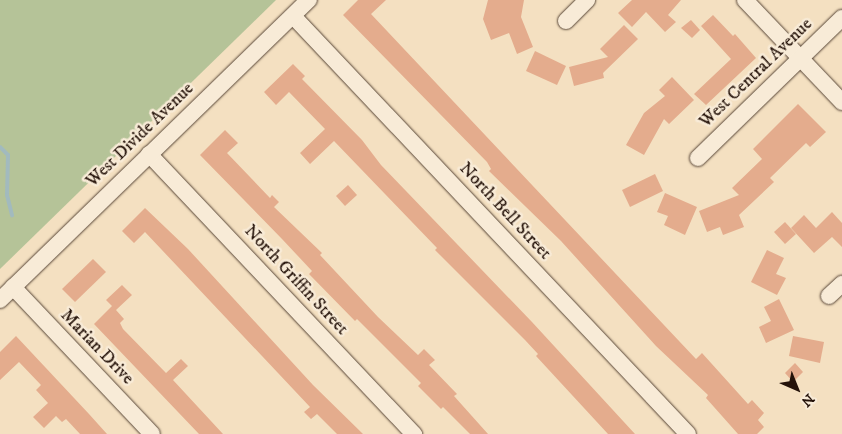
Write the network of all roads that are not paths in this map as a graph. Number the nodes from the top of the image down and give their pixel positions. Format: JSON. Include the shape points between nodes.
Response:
{"nodes":[{"id":1,"x":309,"y":0,"type":"edge"},
{"id":2,"x":587,"y":0,"type":"edge"},
{"id":3,"x":746,"y":0,"type":"edge"},
{"id":4,"x":292,"y":16,"type":"junction"},
{"id":5,"x":842,"y":18,"type":"edge"},
{"id":6,"x":566,"y":21,"type":"dead end"},
{"id":7,"x":800,"y":58,"type":"junction"},
{"id":8,"x":842,"y":102,"type":"edge"},
{"id":9,"x":149,"y":154,"type":"junction"},
{"id":10,"x":698,"y":158,"type":"dead end"},
{"id":11,"x":842,"y":284,"type":"edge"},
{"id":12,"x":13,"y":287,"type":"junction"},
{"id":13,"x":829,"y":296,"type":"dead end"},
{"id":14,"x":0,"y":300,"type":"edge"},
{"id":15,"x":152,"y":434,"type":"edge"},
{"id":16,"x":414,"y":434,"type":"edge"},
{"id":17,"x":688,"y":434,"type":"edge"}],
"edges":[{"from":1,"to":4,"type":"street","name":"West Divide Avenue"},
{"from":2,"to":6,"type":"street"},
{"from":3,"to":7,"type":"street"},
{"from":4,"to":9,"type":"street","name":"West Divide Avenue"},
{"from":4,"to":17,"type":"street","name":"North Bell Street"},
{"from":5,"to":7,"type":"street","name":"West Central Avenue"},
{"from":7,"to":8,"type":"street"},
{"from":7,"to":10,"type":"street","name":"West Central Avenue"},
{"from":9,"to":12,"type":"street","name":"West Divide Avenue"},
{"from":9,"to":16,"type":"street","name":"North Griffin Street"},
{"from":11,"to":13,"type":"street"},
{"from":12,"to":14,"type":"street","name":"West Divide Avenue"},
{"from":12,"to":15,"type":"street","name":"Marian Drive"}]}
